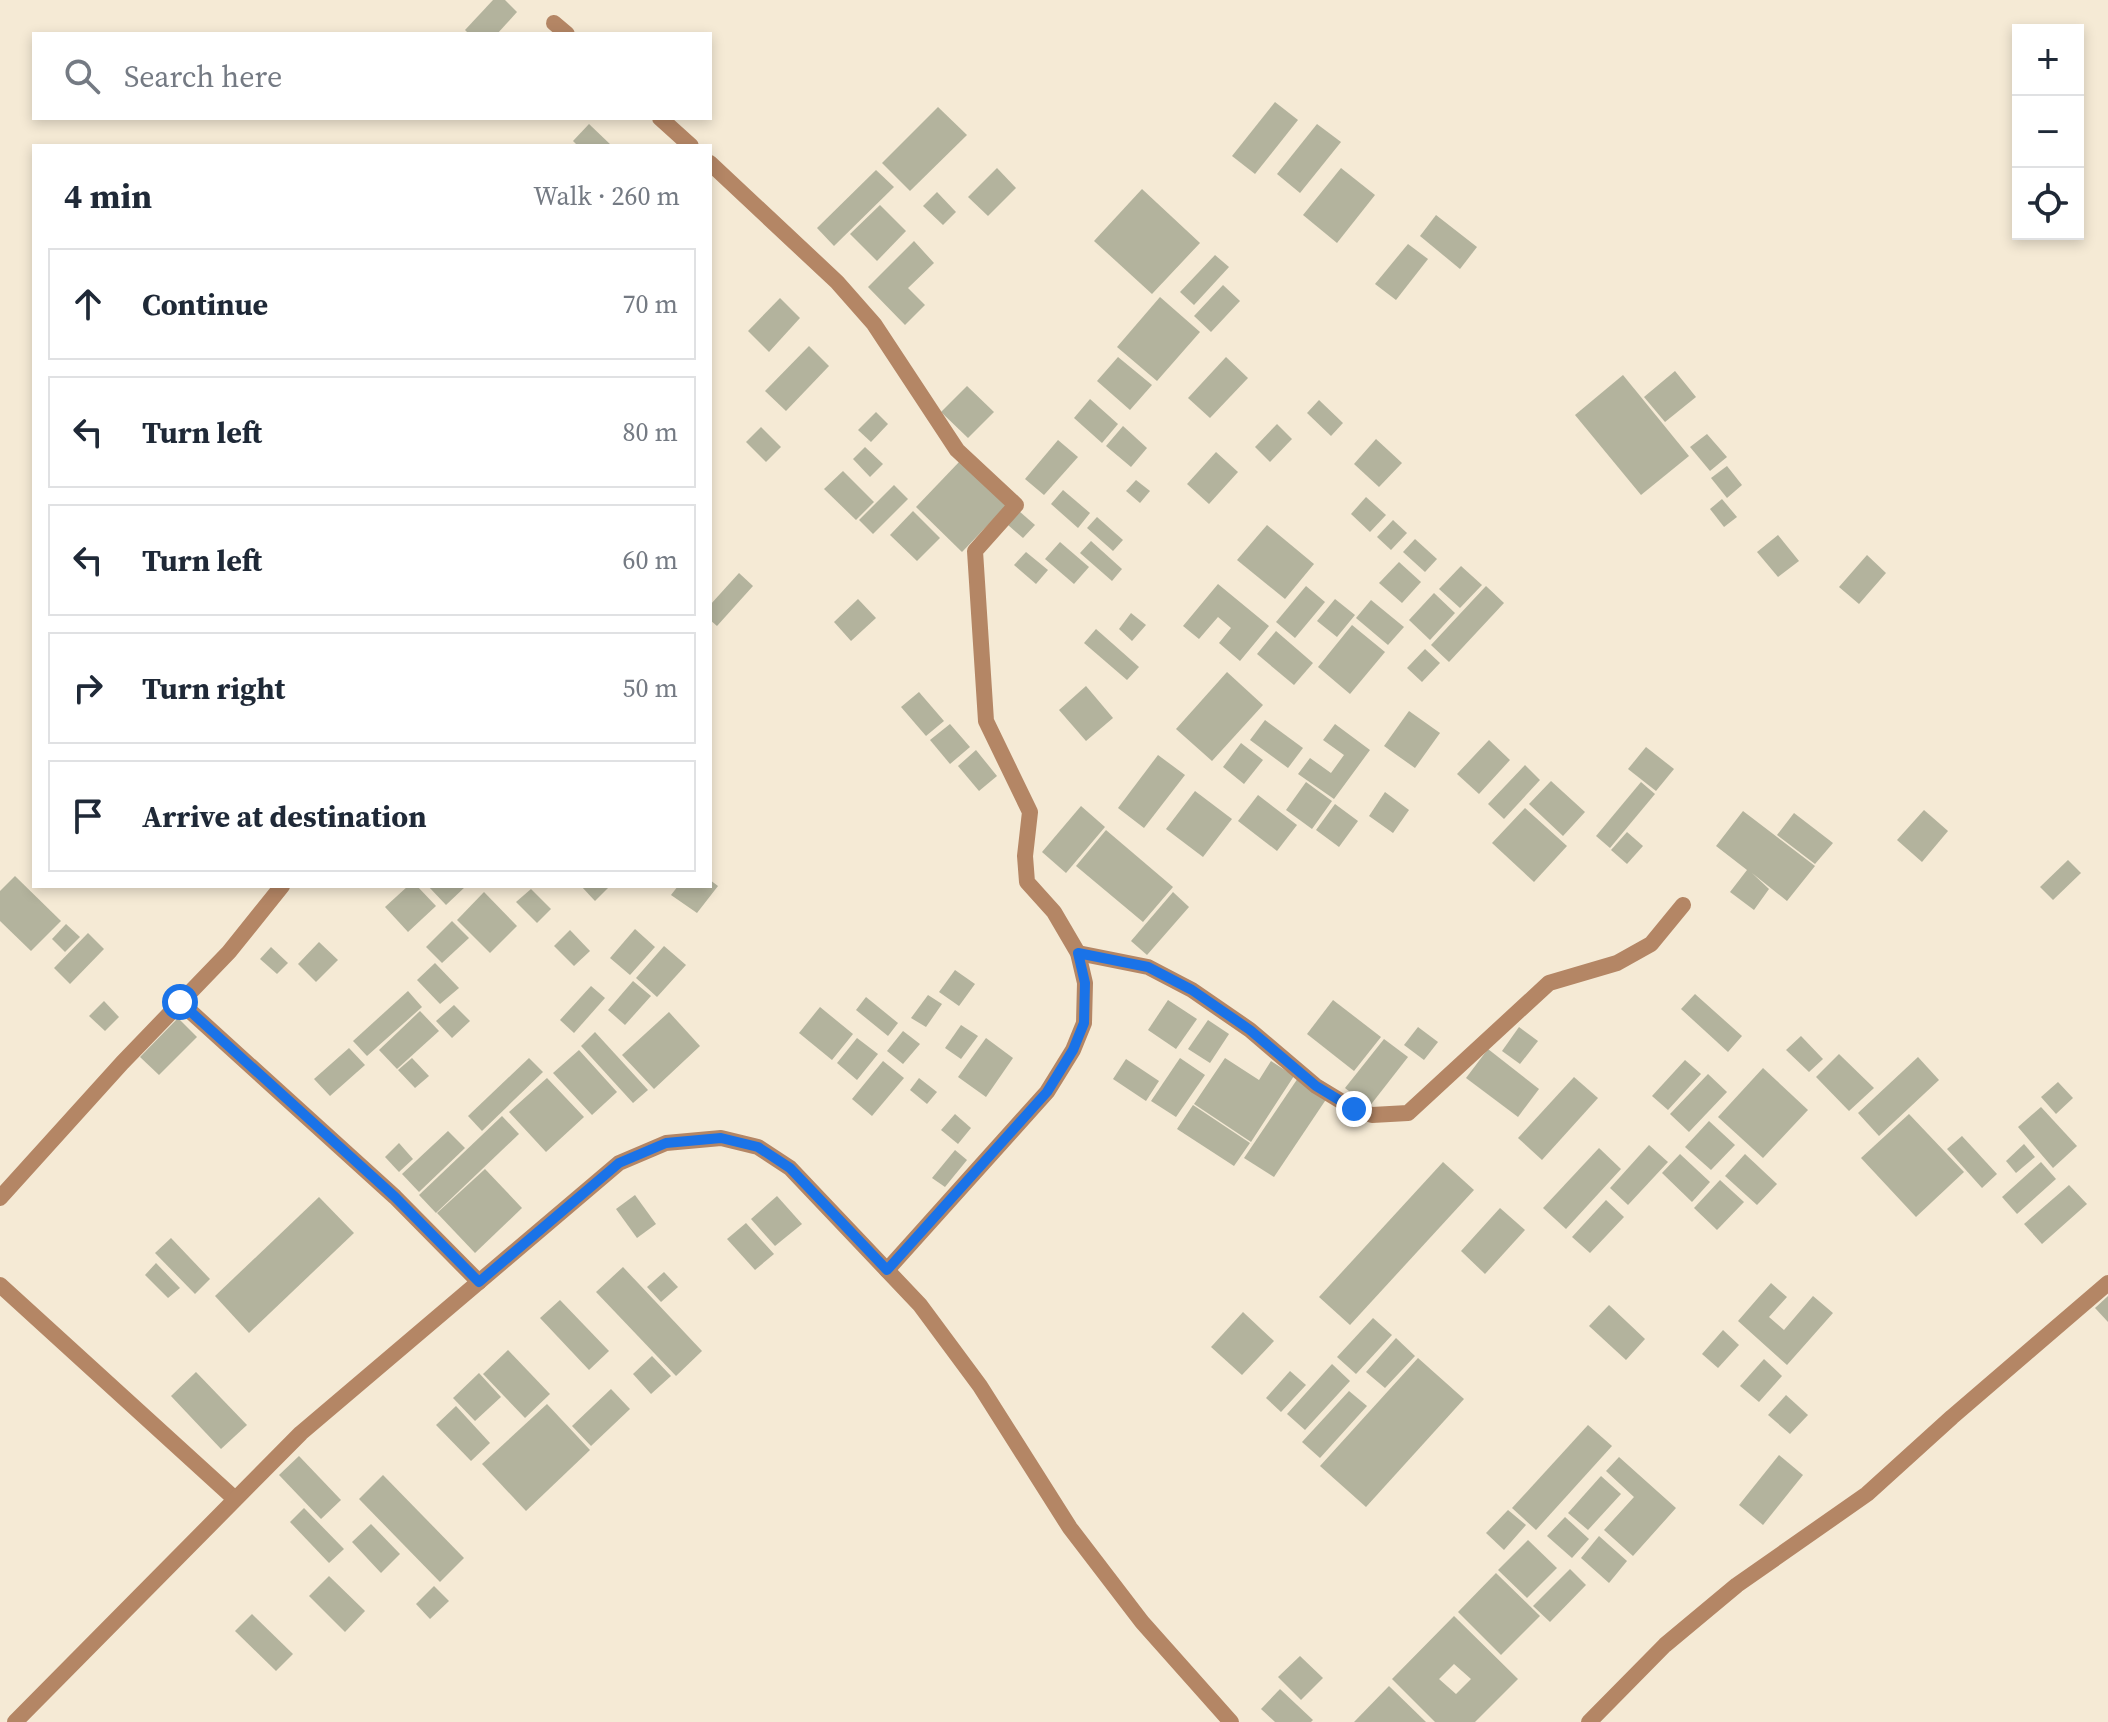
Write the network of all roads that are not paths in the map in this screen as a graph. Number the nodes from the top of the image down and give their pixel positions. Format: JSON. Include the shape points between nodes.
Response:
{"nodes":[{"id":1,"x":662,"y":120,"type":"edge"},
{"id":2,"x":689,"y":144,"type":"edge"},
{"id":3,"x":712,"y":165,"type":"edge"},
{"id":4,"x":280,"y":888,"type":"edge"},
{"id":5,"x":1683,"y":905,"type":"dead end"},
{"id":6,"x":1078,"y":953,"type":"junction"},
{"id":7,"x":180,"y":1002,"type":"junction"},
{"id":8,"x":0,"y":1198,"type":"edge"},
{"id":9,"x":887,"y":1270,"type":"junction"},
{"id":10,"x":479,"y":1282,"type":"junction"},
{"id":11,"x":2108,"y":1283,"type":"edge"},
{"id":12,"x":0,"y":1285,"type":"edge"},
{"id":13,"x":235,"y":1499,"type":"junction"},
{"id":14,"x":15,"y":1722,"type":"edge"},
{"id":15,"x":1231,"y":1722,"type":"edge"},
{"id":16,"x":1589,"y":1722,"type":"edge"}],
"edges":[{"from":1,"to":2,"type":"street"},
{"from":3,"to":6,"type":"street","via":[[837,282],[874,324],[957,450],[1016,505],[975,551],[986,721],[1030,812],[1027,882],[1054,912]]},
{"from":4,"to":7,"type":"street"},
{"from":5,"to":6,"type":"street","via":[[1651,944],[1617,963],[1549,983],[1408,1113],[1372,1115],[1354,1109],[1192,990],[1148,967]]},
{"from":6,"to":9,"type":"street","via":[[1085,983],[1084,1023],[1073,1050],[1047,1092]]},
{"from":7,"to":8,"type":"street"},
{"from":7,"to":10,"type":"street","via":[[395,1197]]},
{"from":9,"to":10,"type":"street","via":[[790,1168],[758,1147],[721,1138],[666,1143],[619,1163]]},
{"from":9,"to":15,"type":"street","via":[[980,1386],[1070,1528],[1142,1622]]},
{"from":10,"to":13,"type":"street","via":[[301,1433]]},
{"from":11,"to":16,"type":"street","via":[[1867,1494],[1737,1585],[1665,1645]]},
{"from":12,"to":13,"type":"street"},
{"from":13,"to":14,"type":"street"}]}
